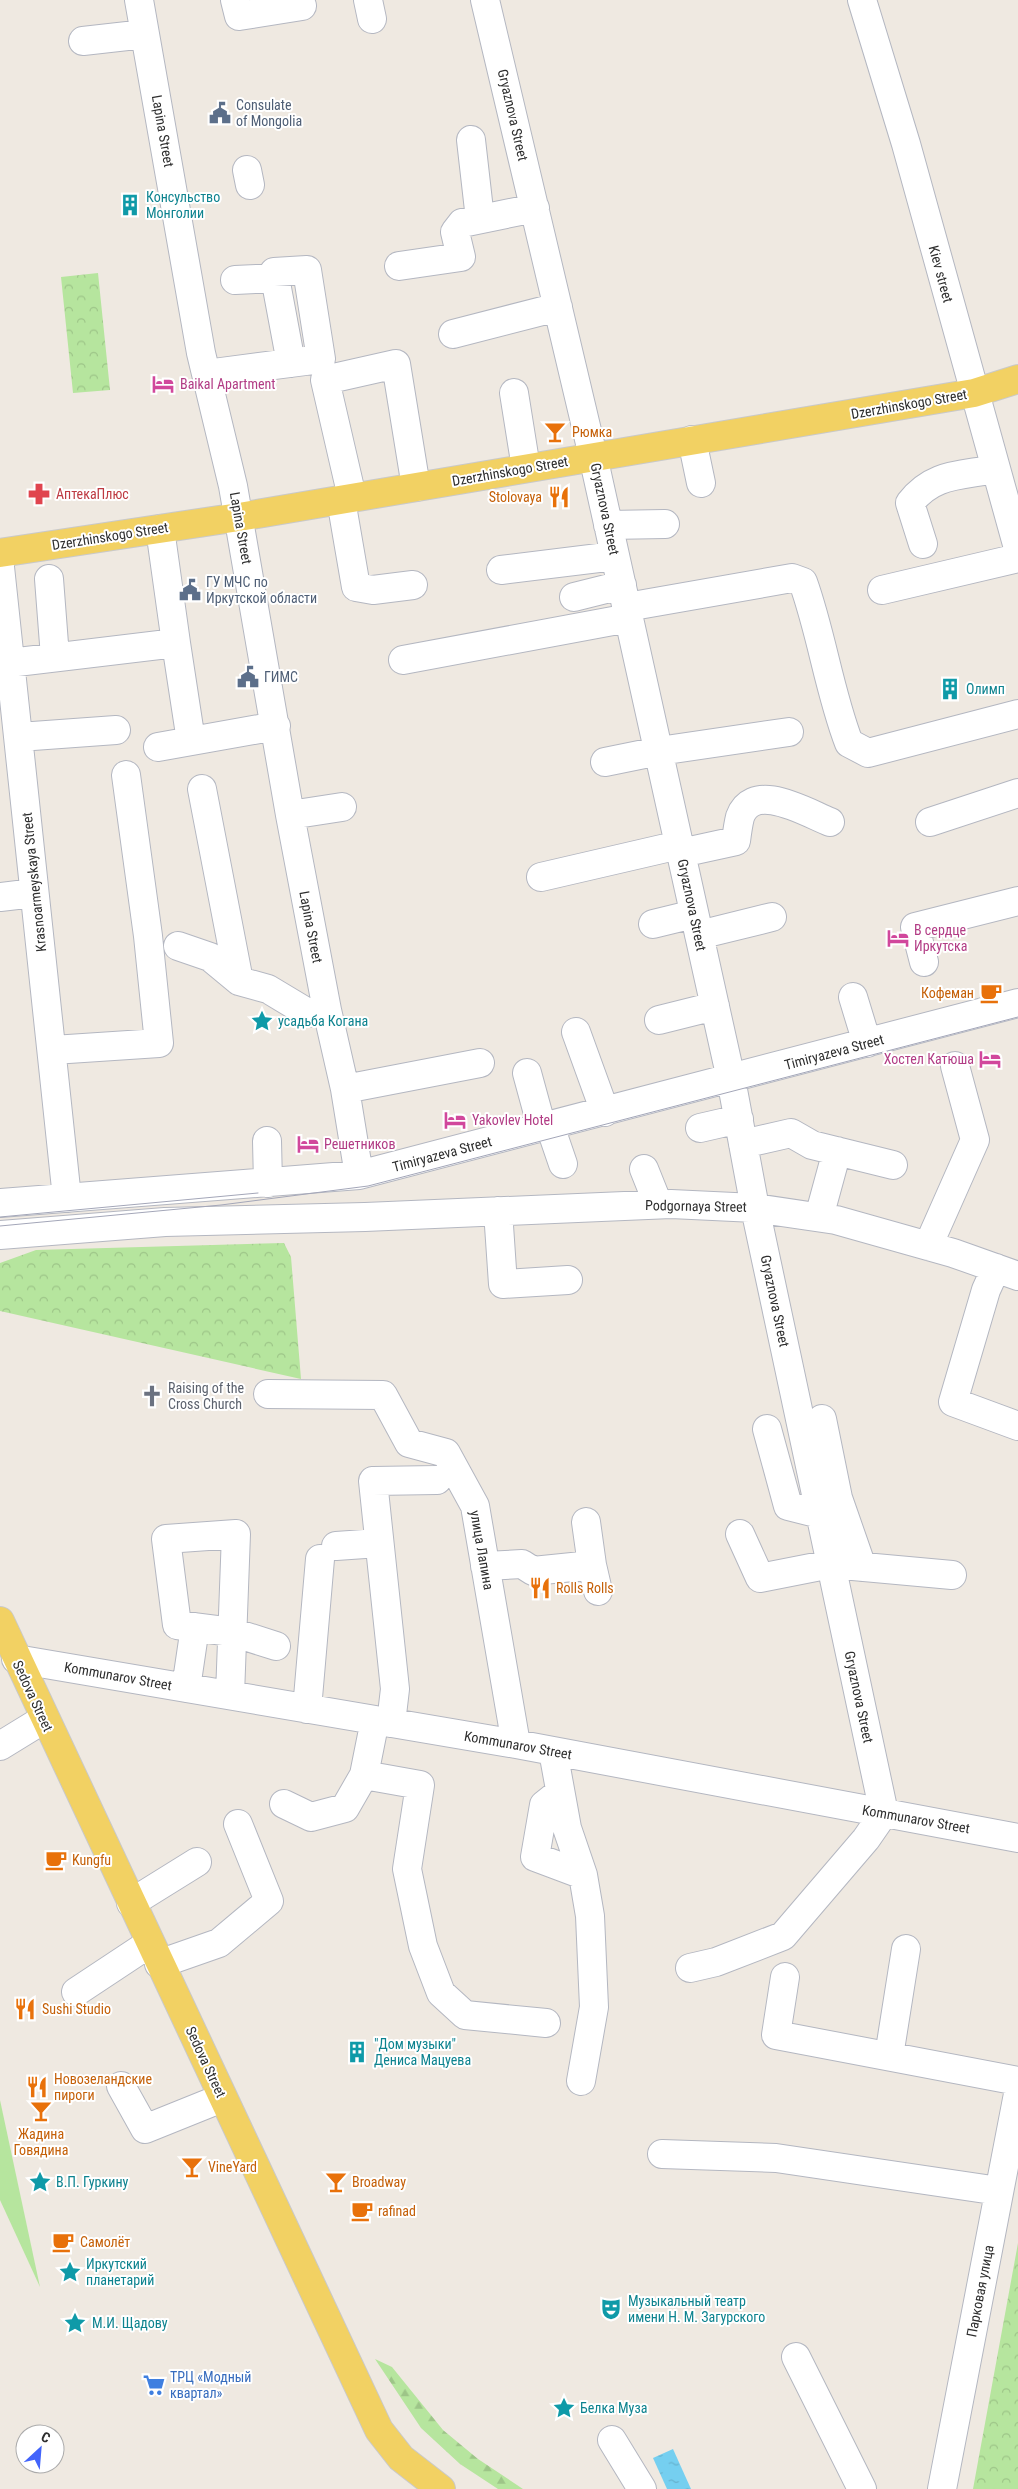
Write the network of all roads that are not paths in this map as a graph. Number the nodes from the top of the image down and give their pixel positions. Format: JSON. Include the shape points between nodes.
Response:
{"nodes":[{"id":1,"x":139,"y":0,"type":"edge"},
{"id":2,"x":235,"y":0,"type":"edge"},
{"id":3,"x":300,"y":0,"type":"edge"},
{"id":4,"x":862,"y":0,"type":"edge"},
{"id":5,"x":486,"y":1,"type":"edge"},
{"id":6,"x":145,"y":34,"type":"junction"},
{"id":7,"x":83,"y":41,"type":"dead end"},
{"id":8,"x":471,"y":140,"type":"dead end"},
{"id":9,"x":535,"y":208,"type":"junction"},
{"id":10,"x":480,"y":219,"type":"junction"},
{"id":11,"x":399,"y":266,"type":"dead end"},
{"id":12,"x":235,"y":280,"type":"dead end"},
{"id":13,"x":558,"y":307,"type":"junction"},
{"id":14,"x":453,"y":334,"type":"dead end"},
{"id":15,"x":206,"y":374,"type":"junction"},
{"id":16,"x":1018,"y":379,"type":"edge"},
{"id":17,"x":514,"y":393,"type":"dead end"},
{"id":18,"x":974,"y":393,"type":"junction"},
{"id":19,"x":692,"y":440,"type":"junction"},
{"id":20,"x":593,"y":456,"type":"junction"},
{"id":21,"x":526,"y":468,"type":"junction"},
{"id":22,"x":995,"y":469,"type":"junction"},
{"id":23,"x":701,"y":483,"type":"dead end"},
{"id":24,"x":416,"y":487,"type":"junction"},
{"id":25,"x":346,"y":499,"type":"junction"},
{"id":26,"x":239,"y":517,"type":"junction"},
{"id":27,"x":665,"y":524,"type":"dead end"},
{"id":28,"x":608,"y":525,"type":"junction"},
{"id":29,"x":160,"y":529,"type":"junction"},
{"id":30,"x":923,"y":544,"type":"dead end"},
{"id":31,"x":1018,"y":548,"type":"edge"},
{"id":32,"x":0,"y":553,"type":"edge"},
{"id":33,"x":615,"y":556,"type":"junction"},
{"id":34,"x":1018,"y":558,"type":"edge"},
{"id":35,"x":0,"y":567,"type":"edge"},
{"id":36,"x":501,"y":570,"type":"dead end"},
{"id":37,"x":49,"y":579,"type":"dead end"},
{"id":38,"x":413,"y":585,"type":"dead end"},
{"id":39,"x":882,"y":590,"type":"dead end"},
{"id":40,"x":574,"y":597,"type":"dead end"},
{"id":41,"x":626,"y":603,"type":"junction"},
{"id":42,"x":176,"y":643,"type":"junction"},
{"id":43,"x":55,"y":657,"type":"junction"},
{"id":44,"x":403,"y":660,"type":"dead end"},
{"id":45,"x":6,"y":664,"type":"edge"},
{"id":46,"x":1018,"y":714,"type":"edge"},
{"id":47,"x":276,"y":726,"type":"junction"},
{"id":48,"x":116,"y":730,"type":"dead end"},
{"id":49,"x":789,"y":732,"type":"dead end"},
{"id":50,"x":19,"y":737,"type":"junction"},
{"id":51,"x":191,"y":741,"type":"junction"},
{"id":52,"x":158,"y":747,"type":"dead end"},
{"id":53,"x":659,"y":751,"type":"junction"},
{"id":54,"x":605,"y":762,"type":"dead end"},
{"id":55,"x":126,"y":775,"type":"dead end"},
{"id":56,"x":202,"y":789,"type":"dead end"},
{"id":57,"x":1018,"y":794,"type":"edge"},
{"id":58,"x":342,"y":807,"type":"dead end"},
{"id":59,"x":290,"y":815,"type":"junction"},
{"id":60,"x":830,"y":822,"type":"dead end"},
{"id":61,"x":930,"y":822,"type":"dead end"},
{"id":62,"x":680,"y":849,"type":"junction"},
{"id":63,"x":541,"y":877,"type":"dead end"},
{"id":64,"x":34,"y":893,"type":"junction"},
{"id":65,"x":0,"y":897,"type":"edge"},
{"id":66,"x":1018,"y":901,"type":"edge"},
{"id":67,"x":772,"y":917,"type":"dead end"},
{"id":68,"x":653,"y":924,"type":"dead end"},
{"id":69,"x":697,"y":924,"type":"junction"},
{"id":70,"x":178,"y":946,"type":"dead end"},
{"id":71,"x":924,"y":962,"type":"dead end"},
{"id":72,"x":239,"y":981,"type":"junction"},
{"id":73,"x":853,"y":997,"type":"dead end"},
{"id":74,"x":1018,"y":1003,"type":"edge"},
{"id":75,"x":714,"y":1006,"type":"junction"},
{"id":76,"x":327,"y":1010,"type":"junction"},
{"id":77,"x":659,"y":1020,"type":"dead end"},
{"id":78,"x":576,"y":1032,"type":"dead end"},
{"id":79,"x":867,"y":1043,"type":"junction"},
{"id":80,"x":53,"y":1050,"type":"junction"},
{"id":81,"x":480,"y":1063,"type":"dead end"},
{"id":82,"x":955,"y":1066,"type":"dead end"},
{"id":83,"x":527,"y":1073,"type":"dead end"},
{"id":84,"x":731,"y":1079,"type":"junction"},
{"id":85,"x":345,"y":1089,"type":"junction"},
{"id":86,"x":605,"y":1112,"type":"junction"},
{"id":87,"x":546,"y":1127,"type":"junction"},
{"id":88,"x":700,"y":1128,"type":"dead end"},
{"id":89,"x":741,"y":1132,"type":"junction"},
{"id":90,"x":267,"y":1142,"type":"dead end"},
{"id":91,"x":837,"y":1151,"type":"junction"},
{"id":92,"x":563,"y":1164,"type":"dead end"},
{"id":93,"x":893,"y":1165,"type":"dead end"},
{"id":94,"x":644,"y":1169,"type":"dead end"},
{"id":95,"x":359,"y":1175,"type":"junction"},
{"id":96,"x":268,"y":1183,"type":"junction"},
{"id":97,"x":67,"y":1198,"type":"junction"},
{"id":98,"x":0,"y":1203,"type":"edge"},
{"id":99,"x":658,"y":1204,"type":"junction"},
{"id":100,"x":755,"y":1208,"type":"junction"},
{"id":101,"x":498,"y":1211,"type":"junction"},
{"id":102,"x":819,"y":1217,"type":"junction"},
{"id":103,"x":0,"y":1236,"type":"edge"},
{"id":104,"x":928,"y":1246,"type":"junction"},
{"id":105,"x":1007,"y":1272,"type":"edge"},
{"id":106,"x":568,"y":1280,"type":"dead end"},
{"id":107,"x":268,"y":1394,"type":"dead end"},
{"id":108,"x":822,"y":1419,"type":"dead end"},
{"id":109,"x":1018,"y":1426,"type":"edge"},
{"id":110,"x":767,"y":1429,"type":"dead end"},
{"id":111,"x":437,"y":1480,"type":"dead end"},
{"id":112,"x":820,"y":1514,"type":"junction"},
{"id":113,"x":586,"y":1522,"type":"dead end"},
{"id":114,"x":740,"y":1534,"type":"dead end"},
{"id":115,"x":380,"y":1543,"type":"junction"},
{"id":116,"x":831,"y":1564,"type":"junction"},
{"id":117,"x":486,"y":1566,"type":"junction"},
{"id":118,"x":862,"y":1567,"type":"junction"},
{"id":119,"x":952,"y":1576,"type":"dead end"},
{"id":120,"x":195,"y":1627,"type":"junction"},
{"id":121,"x":1,"y":1628,"type":"edge"},
{"id":122,"x":232,"y":1632,"type":"junction"},
{"id":123,"x":276,"y":1646,"type":"dead end"},
{"id":124,"x":16,"y":1659,"type":"junction"},
{"id":125,"x":186,"y":1688,"type":"junction"},
{"id":126,"x":230,"y":1695,"type":"junction"},
{"id":127,"x":307,"y":1708,"type":"junction"},
{"id":128,"x":44,"y":1719,"type":"junction"},
{"id":129,"x":383,"y":1721,"type":"junction"},
{"id":130,"x":516,"y":1744,"type":"junction"},
{"id":131,"x":0,"y":1746,"type":"edge"},
{"id":132,"x":553,"y":1751,"type":"junction"},
{"id":133,"x":364,"y":1775,"type":"junction"},
{"id":134,"x":559,"y":1793,"type":"junction"},
{"id":135,"x":284,"y":1804,"type":"dead end"},
{"id":136,"x":884,"y":1813,"type":"junction"},
{"id":137,"x":238,"y":1824,"type":"dead end"},
{"id":138,"x":1018,"y":1838,"type":"edge"},
{"id":139,"x":197,"y":1862,"type":"dead end"},
{"id":140,"x":583,"y":1875,"type":"junction"},
{"id":141,"x":131,"y":1903,"type":"junction"},
{"id":142,"x":906,"y":1948,"type":"dead end"},
{"id":143,"x":155,"y":1954,"type":"junction"},
{"id":144,"x":690,"y":1968,"type":"dead end"},
{"id":145,"x":786,"y":1977,"type":"dead end"},
{"id":146,"x":76,"y":1992,"type":"dead end"},
{"id":147,"x":546,"y":2023,"type":"dead end"},
{"id":148,"x":889,"y":2056,"type":"junction"},
{"id":149,"x":581,"y":2081,"type":"dead end"},
{"id":150,"x":1018,"y":2081,"type":"edge"},
{"id":151,"x":121,"y":2086,"type":"dead end"},
{"id":152,"x":1018,"y":2094,"type":"edge"},
{"id":153,"x":222,"y":2098,"type":"junction"},
{"id":154,"x":662,"y":2154,"type":"dead end"},
{"id":155,"x":999,"y":2191,"type":"junction"},
{"id":156,"x":796,"y":2357,"type":"dead end"},
{"id":157,"x":612,"y":2440,"type":"dead end"},
{"id":158,"x":433,"y":2486,"type":"edge"},
{"id":159,"x":642,"y":2489,"type":"edge"},
{"id":160,"x":862,"y":2489,"type":"edge"},
{"id":161,"x":942,"y":2489,"type":"edge"}],
"edges":[{"from":1,"to":6,"type":"street","name":"Lapina Street"},
{"from":2,"to":3,"type":"street","via":[[239,16],[302,6]]},
{"from":4,"to":18,"type":"street","name":"Kiev street","via":[[906,144]]},
{"from":5,"to":9,"type":"street","name":"Gryaznova Street"},
{"from":6,"to":7,"type":"street"},
{"from":6,"to":15,"type":"street","name":"Lapina Street"},
{"from":8,"to":10,"type":"street"},
{"from":9,"to":10,"type":"street"},
{"from":9,"to":13,"type":"street","name":"Gryaznova Street"},
{"from":10,"to":11,"type":"street","via":[[462,223],[455,232],[461,257]]},
{"from":12,"to":15,"type":"street","via":[[275,278],[274,272],[307,270],[321,360]]},
{"from":13,"to":14,"type":"street"},
{"from":13,"to":20,"type":"street","name":"Gryaznova Street"},
{"from":15,"to":26,"type":"street","name":"Lapina Street"},
{"from":16,"to":18,"type":"main road","name":"Dzerzhinskogo Street"},
{"from":17,"to":21,"type":"street"},
{"from":18,"to":19,"type":"main road","name":"Dzerzhinskogo Street"},
{"from":18,"to":22,"type":"street","name":"Kiev street"},
{"from":19,"to":20,"type":"main road","name":"Dzerzhinskogo Street"},
{"from":19,"to":23,"type":"street"},
{"from":20,"to":21,"type":"main road","name":"Dzerzhinskogo Street"},
{"from":20,"to":28,"type":"street","name":"Gryaznova Street"},
{"from":21,"to":24,"type":"main road","name":"Dzerzhinskogo Street"},
{"from":22,"to":30,"type":"street","via":[[935,480],[920,490],[910,503]]},
{"from":22,"to":31,"type":"street","name":"Kiev street"},
{"from":24,"to":25,"type":"main road","name":"Dzerzhinskogo Street"},
{"from":24,"to":25,"type":"street","via":[[396,364],[325,380]]},
{"from":25,"to":26,"type":"main road","name":"Dzerzhinskogo Street"},
{"from":25,"to":38,"type":"street","via":[[356,586],[373,590]]},
{"from":26,"to":29,"type":"main road","name":"Dzerzhinskogo Street"},
{"from":26,"to":47,"type":"street","name":"Lapina Street"},
{"from":27,"to":28,"type":"street"},
{"from":28,"to":33,"type":"street","name":"Gryaznova Street"},
{"from":29,"to":32,"type":"main road","name":"Dzerzhinskogo Street"},
{"from":29,"to":42,"type":"street"},
{"from":33,"to":36,"type":"street"},
{"from":33,"to":41,"type":"street","name":"Gryaznova Street"},
{"from":34,"to":39,"type":"street"},
{"from":35,"to":45,"type":"street","name":"Krasnoarmeyskaya Street"},
{"from":37,"to":43,"type":"street"},
{"from":40,"to":41,"type":"street"},
{"from":41,"to":44,"type":"street"},
{"from":41,"to":46,"type":"street","via":[[792,578],[803,582],[849,743],[868,753]]},
{"from":41,"to":53,"type":"street","name":"Gryaznova Street"},
{"from":42,"to":43,"type":"street"},
{"from":42,"to":51,"type":"street"},
{"from":43,"to":45,"type":"street"},
{"from":45,"to":50,"type":"street","name":"Krasnoarmeyskaya Street"},
{"from":47,"to":51,"type":"street"},
{"from":47,"to":59,"type":"street","name":"Lapina Street"},
{"from":48,"to":50,"type":"street"},
{"from":49,"to":53,"type":"street"},
{"from":50,"to":64,"type":"street","name":"Krasnoarmeyskaya Street"},
{"from":51,"to":52,"type":"street"},
{"from":53,"to":54,"type":"street"},
{"from":53,"to":62,"type":"street","name":"Gryaznova Street"},
{"from":55,"to":80,"type":"street","via":[[159,1043]]},
{"from":56,"to":72,"type":"street"},
{"from":57,"to":61,"type":"street"},
{"from":58,"to":59,"type":"street"},
{"from":59,"to":76,"type":"street","name":"Lapina Street"},
{"from":60,"to":62,"type":"street","via":[[768,798],[751,802],[740,816],[736,841]]},
{"from":62,"to":63,"type":"street"},
{"from":62,"to":69,"type":"street","name":"Gryaznova Street"},
{"from":64,"to":65,"type":"street"},
{"from":64,"to":80,"type":"street","name":"Krasnoarmeyskaya Street"},
{"from":66,"to":71,"type":"street","via":[[915,927]]},
{"from":67,"to":69,"type":"street"},
{"from":68,"to":69,"type":"street"},
{"from":69,"to":75,"type":"street","name":"Gryaznova Street"},
{"from":70,"to":72,"type":"street","via":[[210,957]]},
{"from":72,"to":76,"type":"street","via":[[268,989],[308,1013]]},
{"from":73,"to":79,"type":"street"},
{"from":74,"to":79,"type":"street","name":"Timiryazeva Street"},
{"from":75,"to":77,"type":"street"},
{"from":75,"to":84,"type":"street","name":"Gryaznova Street"},
{"from":76,"to":85,"type":"street","name":"Lapina Street"},
{"from":78,"to":86,"type":"street"},
{"from":79,"to":84,"type":"street","name":"Timiryazeva Street"},
{"from":80,"to":97,"type":"street","name":"Krasnoarmeyskaya Street"},
{"from":81,"to":85,"type":"street"},
{"from":82,"to":104,"type":"street","via":[[974,1140]]},
{"from":83,"to":87,"type":"street"},
{"from":84,"to":86,"type":"street","name":"Timiryazeva Street"},
{"from":84,"to":89,"type":"street","name":"Gryaznova Street"},
{"from":85,"to":95,"type":"street","name":"Lapina Street"},
{"from":86,"to":87,"type":"street","name":"Timiryazeva Street"},
{"from":87,"to":92,"type":"street"},
{"from":87,"to":95,"type":"street","name":"Timiryazeva Street"},
{"from":88,"to":89,"type":"street"},
{"from":89,"to":91,"type":"street","via":[[791,1133],[812,1145]]},
{"from":89,"to":100,"type":"street","name":"Gryaznova Street"},
{"from":90,"to":96,"type":"street"},
{"from":91,"to":93,"type":"street"},
{"from":91,"to":102,"type":"street"},
{"from":94,"to":99,"type":"street"},
{"from":95,"to":96,"type":"street","name":"Timiryazeva Street"},
{"from":96,"to":97,"type":"street","name":"Timiryazeva Street"},
{"from":97,"to":98,"type":"street","name":"Timiryazeva Street"},
{"from":99,"to":100,"type":"street","name":"Podgornaya Street"},
{"from":99,"to":101,"type":"street","name":"Podgornaya Street"},
{"from":100,"to":102,"type":"street","name":"Podgornaya Street"},
{"from":100,"to":112,"type":"street","name":"Gryaznova Street"},
{"from":101,"to":103,"type":"street","name":"Podgornaya Street","via":[[165,1222]]},
{"from":101,"to":106,"type":"street","via":[[503,1284]]},
{"from":102,"to":104,"type":"street","name":"Podgornaya Street"},
{"from":104,"to":105,"type":"street","name":"Podgornaya Street"},
{"from":105,"to":109,"type":"street","via":[[986,1290],[953,1402]]},
{"from":107,"to":117,"type":"street","name":"улица Лапина","via":[[383,1395],[409,1442],[446,1453],[475,1506]]},
{"from":108,"to":118,"type":"street","via":[[838,1498]]},
{"from":110,"to":112,"type":"street","via":[[788,1506]]},
{"from":111,"to":115,"type":"street","via":[[373,1480]]},
{"from":112,"to":116,"type":"street","name":"Gryaznova Street"},
{"from":113,"to":117,"type":"street","via":[[595,1578],[533,1570],[522,1564]]},
{"from":114,"to":116,"type":"street","via":[[760,1578]]},
{"from":115,"to":127,"type":"street","via":[[328,1552]]},
{"from":115,"to":129,"type":"street","via":[[395,1689]]},
{"from":116,"to":118,"type":"street"},
{"from":116,"to":136,"type":"street","name":"Gryaznova Street"},
{"from":117,"to":130,"type":"street","name":"улица Лапина"},
{"from":118,"to":119,"type":"street"},
{"from":120,"to":122,"type":"street"},
{"from":120,"to":122,"type":"street","via":[[177,1625],[166,1540],[236,1534]]},
{"from":120,"to":125,"type":"street"},
{"from":121,"to":124,"type":"main road","name":"Sedova Street"},
{"from":122,"to":123,"type":"street"},
{"from":122,"to":126,"type":"street"},
{"from":124,"to":125,"type":"street","name":"Kommunarov Street"},
{"from":124,"to":128,"type":"main road","name":"Sedova Street"},
{"from":125,"to":126,"type":"street","name":"Kommunarov Street"},
{"from":126,"to":127,"type":"street","name":"Kommunarov Street"},
{"from":127,"to":129,"type":"street","name":"Kommunarov Street"},
{"from":128,"to":131,"type":"street"},
{"from":128,"to":141,"type":"main road","name":"Sedova Street"},
{"from":129,"to":130,"type":"street","name":"Kommunarov Street"},
{"from":129,"to":133,"type":"street"},
{"from":130,"to":132,"type":"street","name":"Kommunarov Street"},
{"from":132,"to":134,"type":"street"},
{"from":132,"to":136,"type":"street","name":"Kommunarov Street"},
{"from":133,"to":135,"type":"street","via":[[345,1808],[311,1817]]},
{"from":133,"to":147,"type":"street","via":[[420,1785],[407,1870],[423,1946],[441,1993],[465,2015]]},
{"from":134,"to":140,"type":"street"},
{"from":134,"to":140,"type":"street","via":[[544,1805],[535,1857]]},
{"from":136,"to":138,"type":"street","name":"Kommunarov Street"},
{"from":136,"to":144,"type":"street","via":[[866,1839],[783,1936],[716,1962]]},
{"from":137,"to":143,"type":"street","via":[[269,1901],[219,1943]]},
{"from":139,"to":141,"type":"street"},
{"from":140,"to":149,"type":"street","via":[[590,1916],[594,2007]]},
{"from":141,"to":143,"type":"main road","name":"Sedova Street"},
{"from":142,"to":148,"type":"street"},
{"from":143,"to":146,"type":"street"},
{"from":143,"to":153,"type":"main road","name":"Sedova Street"},
{"from":145,"to":148,"type":"street","via":[[776,2035]]},
{"from":148,"to":150,"type":"street"},
{"from":151,"to":153,"type":"street","via":[[145,2129]]},
{"from":152,"to":155,"type":"street","name":"Парковая улица"},
{"from":153,"to":158,"type":"main road","name":"Sedova Street","via":[[379,2430],[401,2458]]},
{"from":154,"to":155,"type":"street","via":[[776,2158]]},
{"from":155,"to":161,"type":"street","name":"Парковая улица"},
{"from":156,"to":160,"type":"street"},
{"from":157,"to":159,"type":"street"}]}
